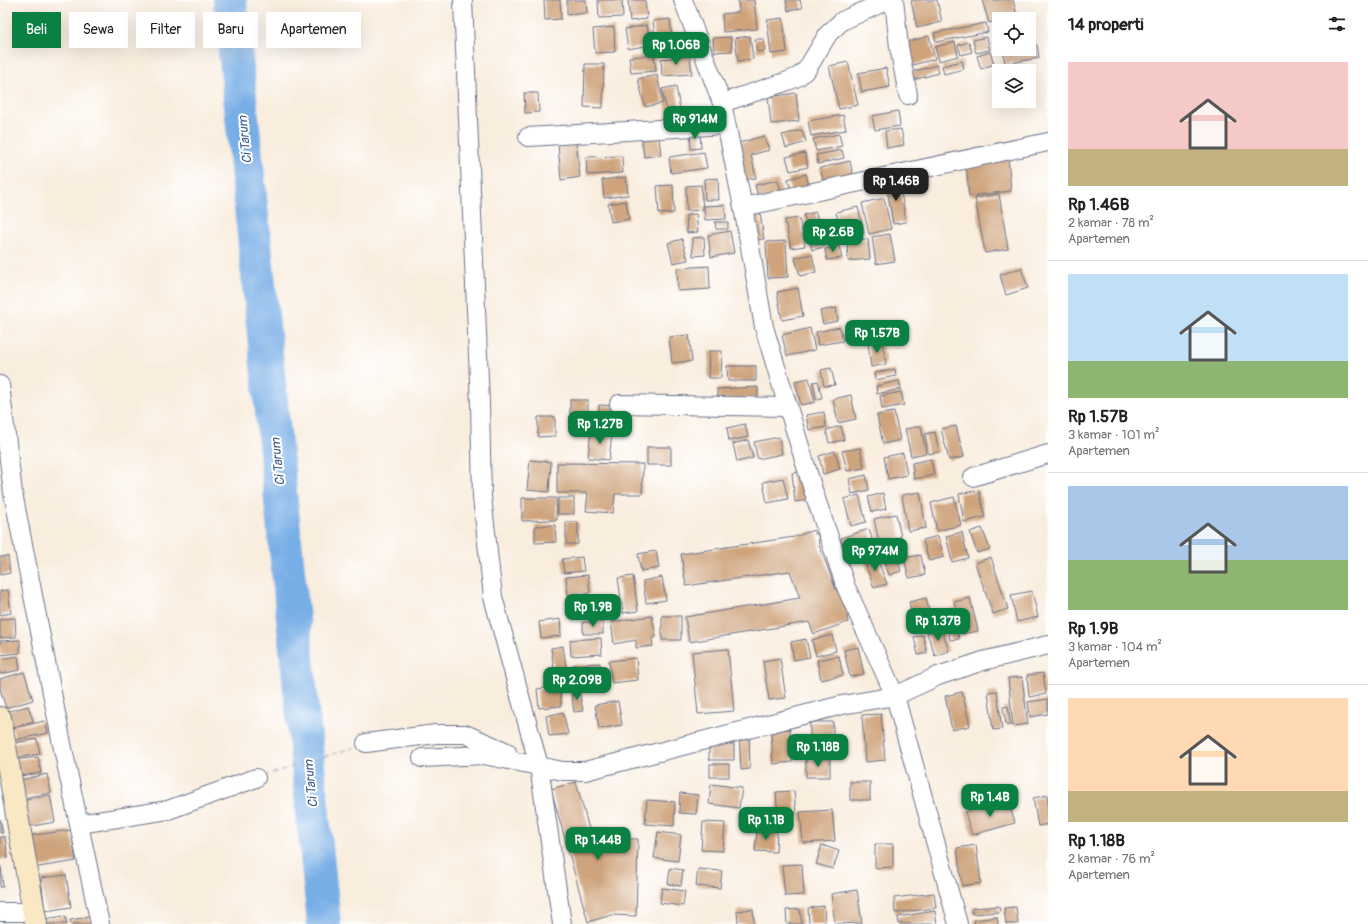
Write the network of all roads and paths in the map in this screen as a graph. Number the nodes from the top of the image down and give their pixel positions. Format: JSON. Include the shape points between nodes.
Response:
{"nodes":[{"id":1,"x":463,"y":0,"type":"edge"},
{"id":2,"x":683,"y":0,"type":"edge"},
{"id":3,"x":888,"y":0,"type":"edge"},
{"id":4,"x":894,"y":0,"type":"edge"},
{"id":5,"x":908,"y":95,"type":"dead end"},
{"id":6,"x":722,"y":102,"type":"junction"},
{"id":7,"x":725,"y":125,"type":"junction"},
{"id":8,"x":528,"y":137,"type":"dead end"},
{"id":9,"x":1048,"y":142,"type":"edge"},
{"id":10,"x":743,"y":207,"type":"junction"},
{"id":11,"x":0,"y":385,"type":"edge"},
{"id":12,"x":619,"y":404,"type":"dead end"},
{"id":13,"x":788,"y":407,"type":"junction"},
{"id":14,"x":1048,"y":454,"type":"edge"},
{"id":15,"x":973,"y":477,"type":"dead end"},
{"id":16,"x":1048,"y":645,"type":"edge"},
{"id":17,"x":895,"y":696,"type":"junction"},
{"id":18,"x":0,"y":718,"type":"edge"},
{"id":19,"x":366,"y":743,"type":"dead end"},
{"id":20,"x":422,"y":758,"type":"dead end"},
{"id":21,"x":539,"y":766,"type":"junction"},
{"id":22,"x":256,"y":778,"type":"dead end"},
{"id":23,"x":79,"y":824,"type":"junction"},
{"id":24,"x":0,"y":912,"type":"edge"},
{"id":25,"x":35,"y":918,"type":"edge"},
{"id":26,"x":100,"y":924,"type":"edge"},
{"id":27,"x":562,"y":924,"type":"edge"},
{"id":28,"x":958,"y":924,"type":"edge"}],
"edges":[{"from":1,"to":21,"type":"street","via":[[482,497],[493,597]]},
{"from":2,"to":6,"type":"street"},
{"from":3,"to":6,"type":"street","via":[[842,21],[828,34],[807,69],[798,77]]},
{"from":4,"to":5,"type":"street"},
{"from":6,"to":7,"type":"street"},
{"from":7,"to":8,"type":"street"},
{"from":7,"to":10,"type":"street"},
{"from":9,"to":10,"type":"street"},
{"from":10,"to":13,"type":"street","via":[[764,327]]},
{"from":11,"to":23,"type":"street","via":[[13,492]]},
{"from":12,"to":13,"type":"street"},
{"from":13,"to":17,"type":"street","via":[[846,587]]},
{"from":14,"to":15,"type":"street"},
{"from":16,"to":17,"type":"street","via":[[983,661],[938,676]]},
{"from":17,"to":21,"type":"street","via":[[828,709],[586,771],[563,771]]},
{"from":17,"to":28,"type":"street"},
{"from":18,"to":25,"type":"main road"},
{"from":19,"to":21,"type":"street","via":[[436,734],[465,734]]},
{"from":20,"to":21,"type":"street","via":[[484,755]]},
{"from":21,"to":27,"type":"street"},
{"from":22,"to":23,"type":"street","via":[[168,810]]},
{"from":23,"to":26,"type":"street"},
{"from":24,"to":25,"type":"street"}]}
